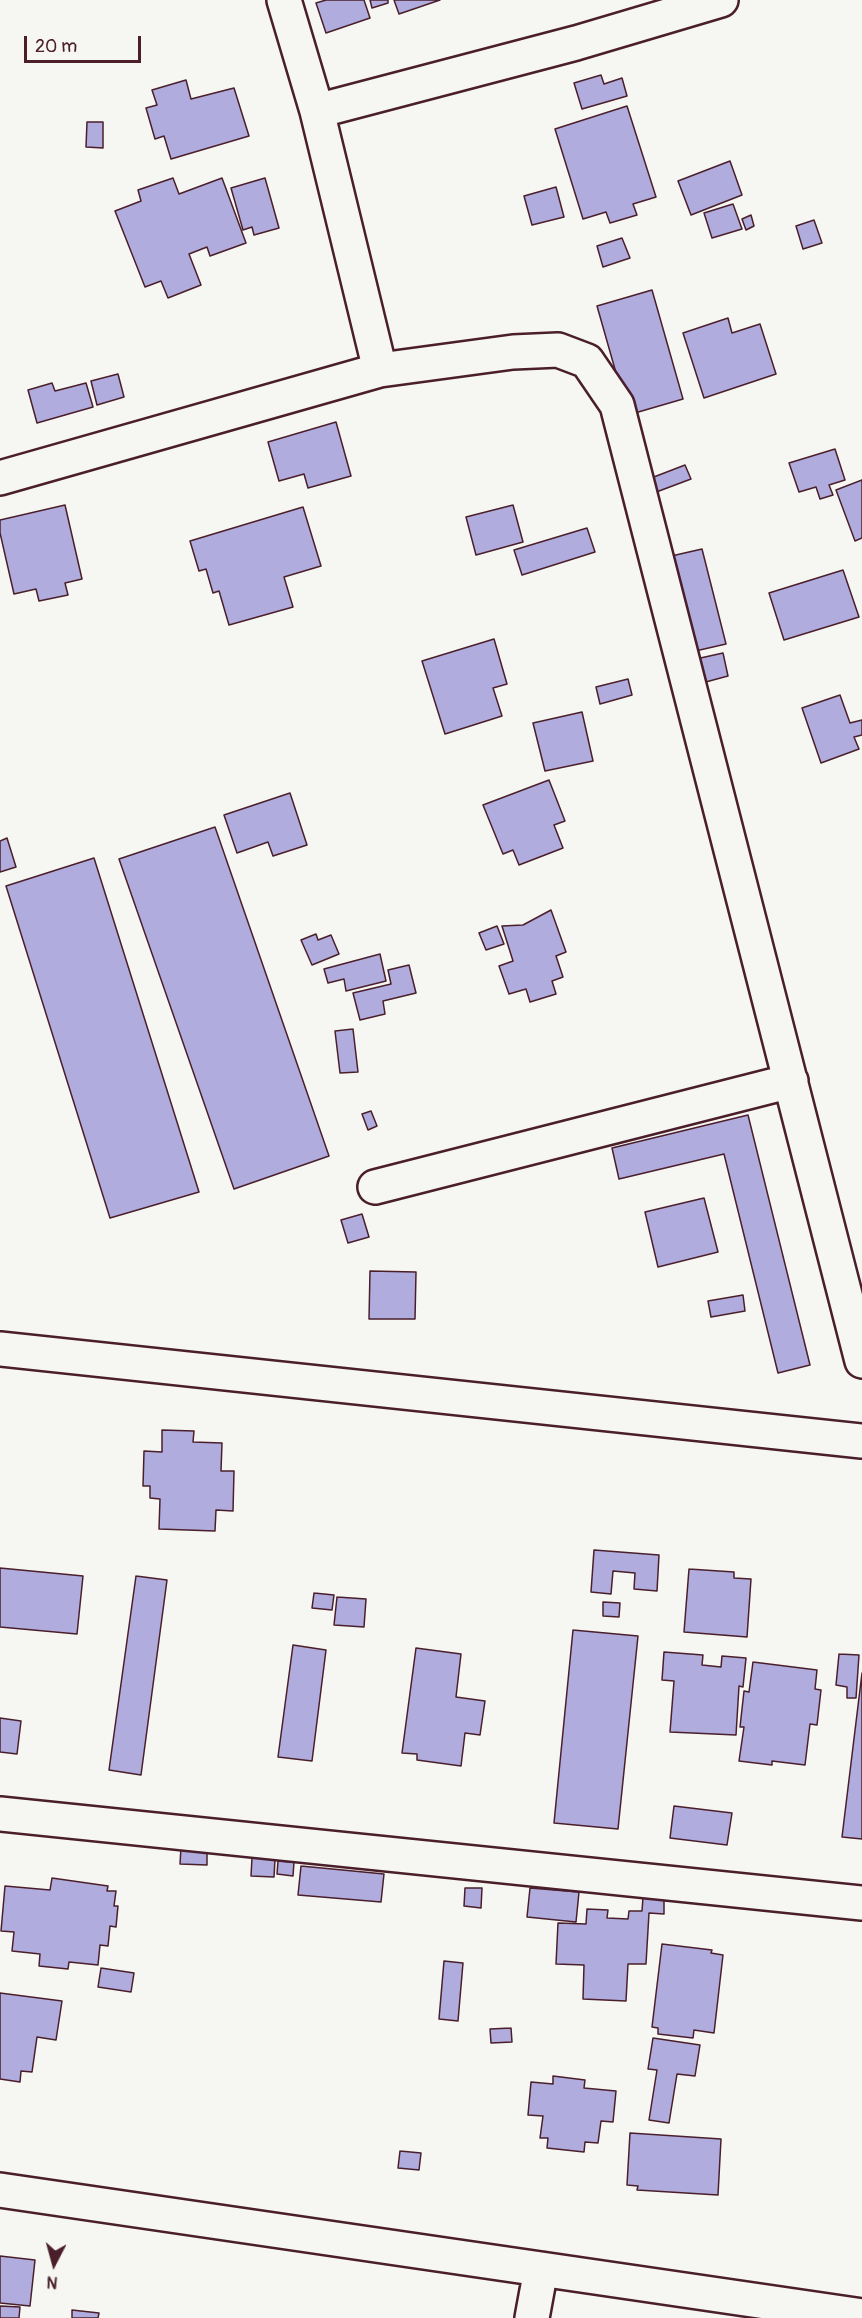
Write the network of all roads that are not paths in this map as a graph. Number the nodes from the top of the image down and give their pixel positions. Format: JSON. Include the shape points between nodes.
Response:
{"nodes":[{"id":1,"x":284,"y":0,"type":"edge"},
{"id":2,"x":721,"y":0,"type":"edge"},
{"id":3,"x":317,"y":111,"type":"junction"},
{"id":4,"x":380,"y":370,"type":"junction"},
{"id":5,"x":0,"y":478,"type":"edge"},
{"id":6,"x":791,"y":1081,"type":"junction"},
{"id":7,"x":375,"y":1187,"type":"dead end"},
{"id":8,"x":0,"y":1349,"type":"edge"},
{"id":9,"x":862,"y":1361,"type":"edge"},
{"id":10,"x":862,"y":1441,"type":"edge"},
{"id":11,"x":0,"y":1814,"type":"edge"},
{"id":12,"x":862,"y":1903,"type":"edge"},
{"id":13,"x":0,"y":2190,"type":"edge"},
{"id":14,"x":541,"y":2269,"type":"junction"},
{"id":15,"x":862,"y":2316,"type":"edge"},
{"id":16,"x":532,"y":2318,"type":"edge"}],
"edges":[{"from":1,"to":3,"type":"street"},
{"from":2,"to":3,"type":"street","via":[[576,43]]},
{"from":3,"to":4,"type":"street"},
{"from":4,"to":5,"type":"street"},
{"from":4,"to":6,"type":"street","via":[[513,352],[558,350],[587,361],[617,405]]},
{"from":6,"to":7,"type":"street"},
{"from":6,"to":9,"type":"street"},
{"from":8,"to":10,"type":"street"},
{"from":11,"to":12,"type":"street"},
{"from":13,"to":14,"type":"street"},
{"from":14,"to":15,"type":"street"},
{"from":14,"to":16,"type":"street"}]}
